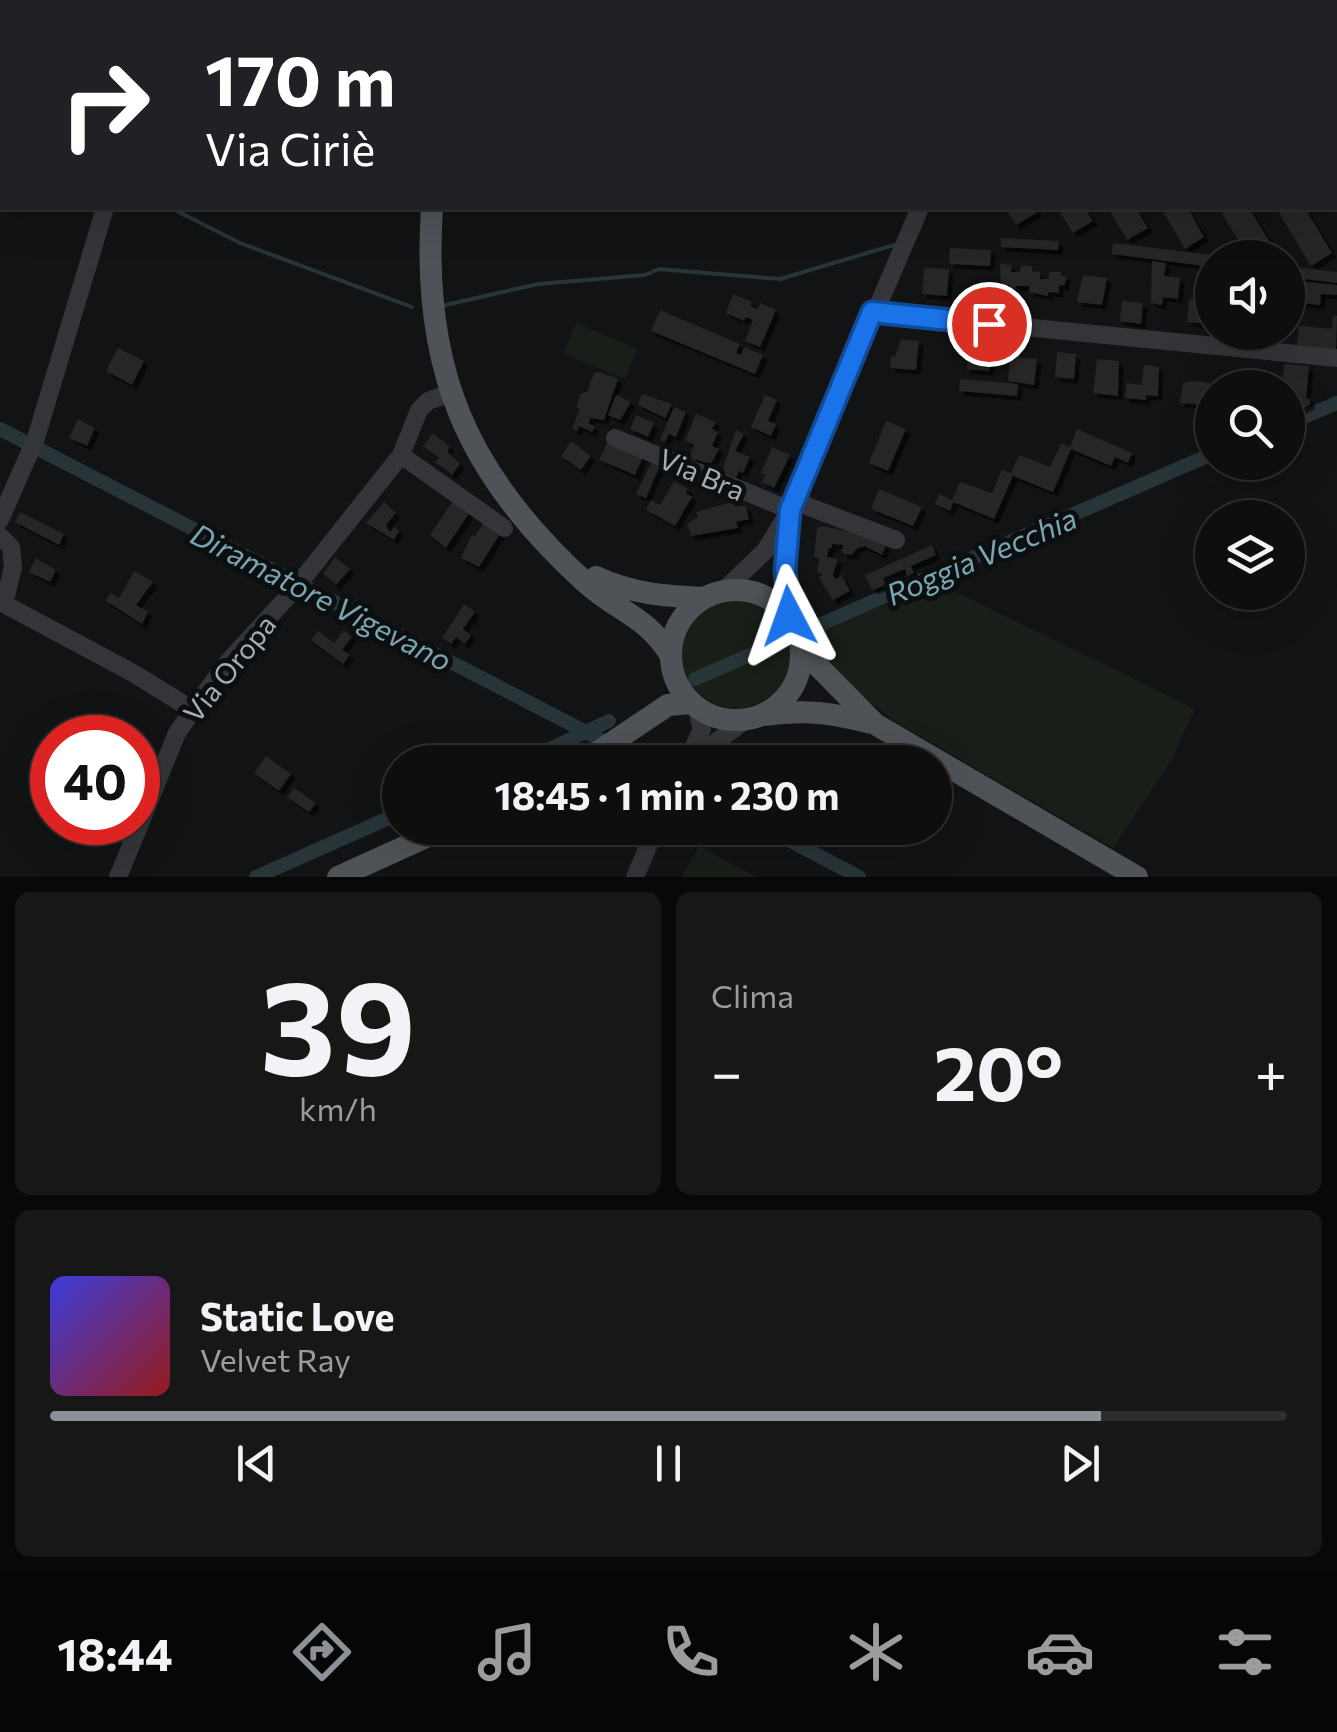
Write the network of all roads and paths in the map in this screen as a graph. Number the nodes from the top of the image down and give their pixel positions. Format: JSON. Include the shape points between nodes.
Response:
{"nodes":[{"id":1,"x":105,"y":210,"type":"edge"},
{"id":2,"x":432,"y":210,"type":"edge"},
{"id":3,"x":919,"y":210,"type":"edge"},
{"id":4,"x":872,"y":312,"type":"junction"},
{"id":5,"x":1337,"y":358,"type":"edge"},
{"id":6,"x":451,"y":393,"type":"junction"},
{"id":7,"x":615,"y":438,"type":"dead end"},
{"id":8,"x":401,"y":455,"type":"junction"},
{"id":9,"x":710,"y":476,"type":"junction"},
{"id":10,"x":701,"y":495,"type":"dead end"},
{"id":11,"x":792,"y":506,"type":"junction"},
{"id":12,"x":0,"y":520,"type":"edge"},
{"id":13,"x":504,"y":528,"type":"dead end"},
{"id":14,"x":0,"y":536,"type":"edge"},
{"id":15,"x":896,"y":540,"type":"dead end"},
{"id":16,"x":566,"y":562,"type":"junction"},
{"id":17,"x":714,"y":594,"type":"junction"},
{"id":18,"x":796,"y":630,"type":"junction"},
{"id":19,"x":671,"y":661,"type":"junction"},
{"id":20,"x":694,"y":705,"type":"junction"},
{"id":21,"x":193,"y":710,"type":"junction"},
{"id":22,"x":752,"y":718,"type":"junction"},
{"id":23,"x":876,"y":724,"type":"junction"},
{"id":24,"x":631,"y":731,"type":"junction"},
{"id":25,"x":610,"y":745,"type":"edge"},
{"id":26,"x":695,"y":745,"type":"edge"},
{"id":27,"x":713,"y":745,"type":"edge"},
{"id":28,"x":409,"y":845,"type":"edge"},
{"id":29,"x":649,"y":845,"type":"edge"},
{"id":30,"x":1110,"y":871,"type":"edge"},
{"id":31,"x":118,"y":877,"type":"edge"},
{"id":32,"x":338,"y":877,"type":"edge"},
{"id":33,"x":635,"y":877,"type":"edge"},
{"id":34,"x":1136,"y":877,"type":"edge"}],
"edges":[{"from":1,"to":12,"type":"street","via":[[36,438]]},
{"from":2,"to":6,"type":"main road","via":[[432,314]]},
{"from":3,"to":4,"type":"street"},
{"from":4,"to":5,"type":"street"},
{"from":4,"to":11,"type":"street"},
{"from":6,"to":8,"type":"street","name":"Via Oropa","via":[[418,410]]},
{"from":6,"to":16,"type":"main road","via":[[468,436],[516,512]]},
{"from":7,"to":9,"type":"street","name":"Via Bra"},
{"from":8,"to":13,"type":"street"},
{"from":8,"to":21,"type":"street","name":"Via Oropa"},
{"from":9,"to":10,"type":"street"},
{"from":9,"to":11,"type":"street","name":"Via Bra"},
{"from":11,"to":15,"type":"street","name":"Via Bra"},
{"from":11,"to":17,"type":"street","via":[[765,551]]},
{"from":11,"to":18,"type":"street","via":[[785,570]]},
{"from":14,"to":21,"type":"street","via":[[12,547],[4,604]]},
{"from":16,"to":17,"type":"main road","via":[[648,595]]},
{"from":16,"to":19,"type":"main road","via":[[658,634]]},
{"from":17,"to":18,"type":"main road","via":[[753,591],[779,605]]},
{"from":17,"to":19,"type":"main road","via":[[679,622]]},
{"from":18,"to":22,"type":"main road","via":[[802,655],[793,686],[771,710]]},
{"from":18,"to":23,"type":"main road","via":[[818,666]]},
{"from":19,"to":20,"type":"main road"},
{"from":19,"to":24,"type":"main road"},
{"from":20,"to":22,"type":"main road","via":[[721,718]]},
{"from":20,"to":24,"type":"main road","via":[[668,705]]},
{"from":20,"to":26,"type":"street","via":[[702,729]]},
{"from":21,"to":31,"type":"street","name":"Via Oropa"},
{"from":22,"to":23,"type":"main road","via":[[828,711]]},
{"from":22,"to":27,"type":"street"},
{"from":23,"to":30,"type":"main road"},
{"from":24,"to":25,"type":"main road"},
{"from":28,"to":32,"type":"main road"},
{"from":29,"to":33,"type":"street"},
{"from":30,"to":34,"type":"main road"}]}
